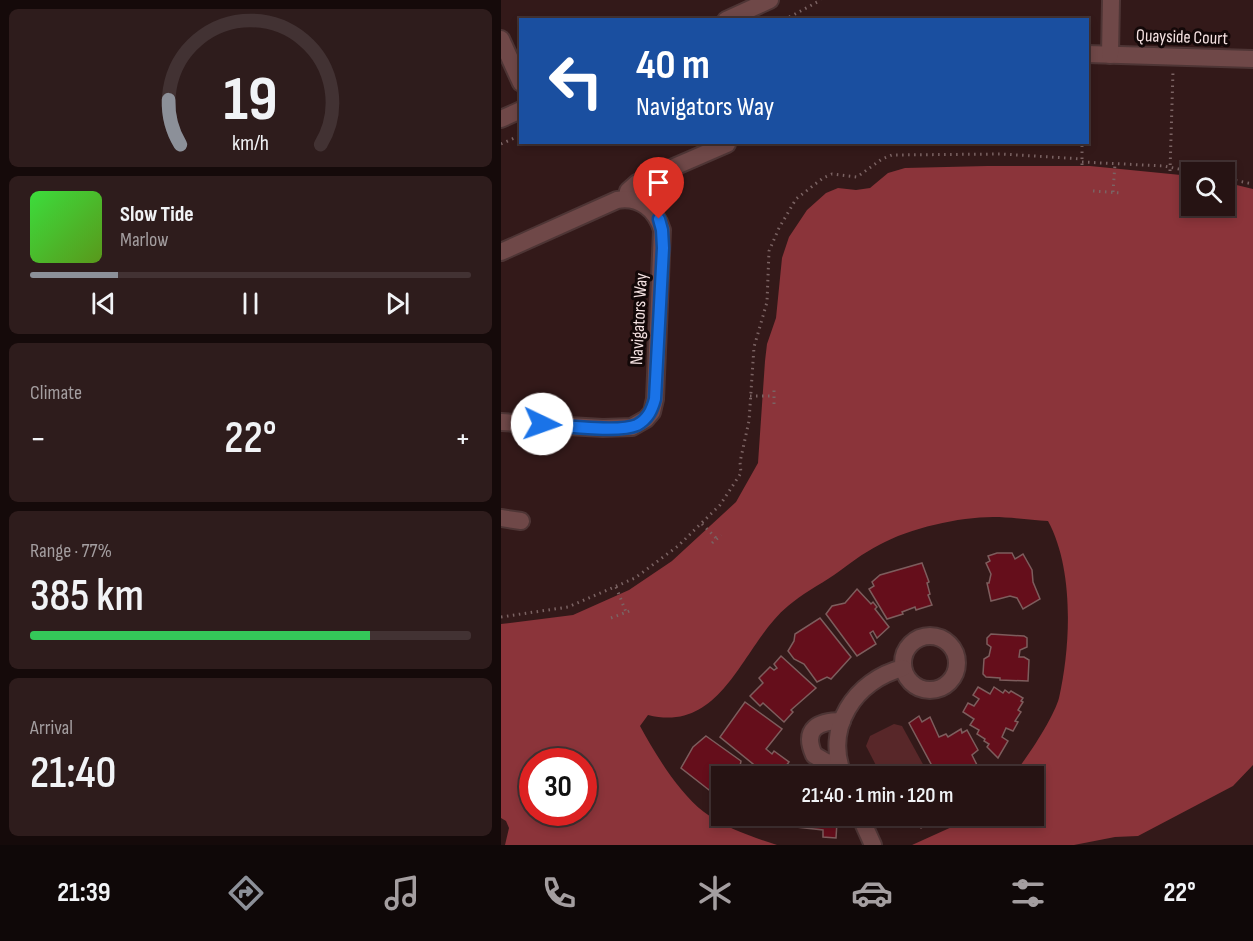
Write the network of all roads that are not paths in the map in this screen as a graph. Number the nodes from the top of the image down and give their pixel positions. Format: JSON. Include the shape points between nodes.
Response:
{"nodes":[{"id":1,"x":770,"y":0,"type":"edge"},
{"id":2,"x":1111,"y":0,"type":"edge"},
{"id":3,"x":730,"y":18,"type":"edge"},
{"id":4,"x":501,"y":39,"type":"edge"},
{"id":5,"x":1089,"y":54,"type":"edge"},
{"id":6,"x":1110,"y":55,"type":"junction"},
{"id":7,"x":1253,"y":59,"type":"edge"},
{"id":8,"x":519,"y":79,"type":"edge"},
{"id":9,"x":519,"y":111,"type":"edge"},
{"id":10,"x":501,"y":119,"type":"edge"},
{"id":11,"x":727,"y":144,"type":"edge"},
{"id":12,"x":627,"y":198,"type":"junction"},
{"id":13,"x":501,"y":252,"type":"edge"},
{"id":14,"x":501,"y":422,"type":"edge"},
{"id":15,"x":501,"y":518,"type":"edge"},
{"id":16,"x":521,"y":521,"type":"dead end"},
{"id":17,"x":903,"y":668,"type":"dead end"},
{"id":18,"x":842,"y":721,"type":"junction"},
{"id":19,"x":833,"y":766,"type":"edge"},
{"id":20,"x":841,"y":766,"type":"edge"},
{"id":21,"x":865,"y":826,"type":"edge"},
{"id":22,"x":873,"y":845,"type":"edge"}],
"edges":[{"from":1,"to":3,"type":"street"},
{"from":2,"to":6,"type":"street","name":"Quayside Court"},
{"from":4,"to":8,"type":"street"},
{"from":5,"to":6,"type":"street","name":"Quayside Court"},
{"from":6,"to":7,"type":"street","name":"Quayside Court"},
{"from":9,"to":10,"type":"street"},
{"from":11,"to":12,"type":"street","via":[[637,183],[628,191]]},
{"from":12,"to":13,"type":"street"},
{"from":12,"to":14,"type":"street","name":"Navigators Way","via":[[651,210],[662,230],[652,412],[639,424],[624,427]]},
{"from":15,"to":16,"type":"street"},
{"from":17,"to":18,"type":"street","via":[[886,672],[868,683],[853,698]]},
{"from":18,"to":19,"type":"street","via":[[818,724],[810,742],[814,755]]},
{"from":18,"to":20,"type":"street"},
{"from":21,"to":22,"type":"street"}]}
